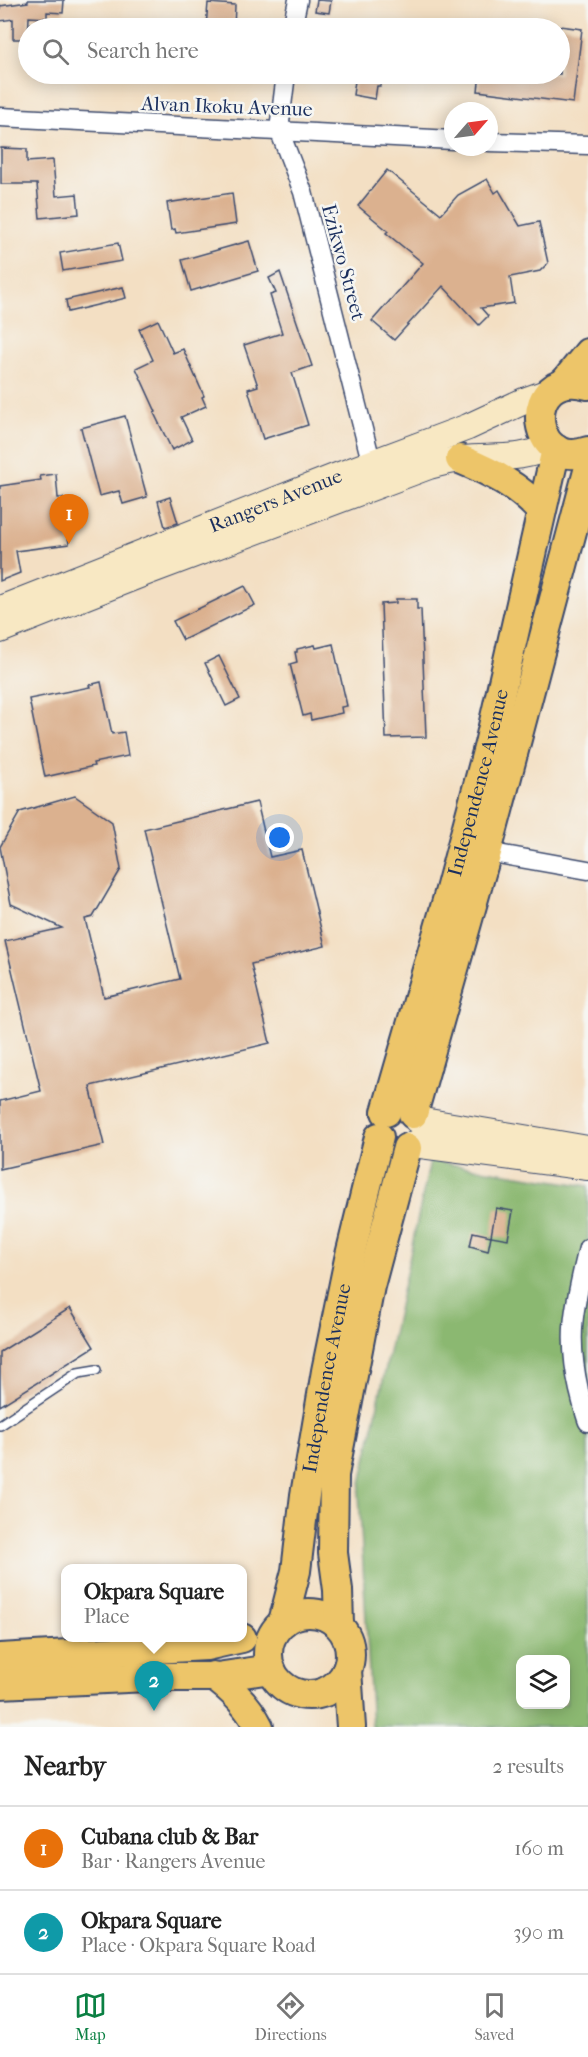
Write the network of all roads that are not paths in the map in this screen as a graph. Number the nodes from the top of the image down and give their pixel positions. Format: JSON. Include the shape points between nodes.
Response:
{"nodes":[{"id":1,"x":298,"y":0,"type":"edge"},
{"id":2,"x":294,"y":18,"type":"edge"},
{"id":3,"x":285,"y":84,"type":"edge"},
{"id":4,"x":0,"y":117,"type":"edge"},
{"id":5,"x":279,"y":130,"type":"junction"},
{"id":6,"x":444,"y":139,"type":"edge"},
{"id":7,"x":498,"y":142,"type":"edge"},
{"id":8,"x":588,"y":145,"type":"edge"},
{"id":9,"x":588,"y":353,"type":"edge"},
{"id":10,"x":567,"y":387,"type":"edge"},
{"id":11,"x":553,"y":447,"type":"junction"},
{"id":12,"x":588,"y":451,"type":"edge"},
{"id":13,"x":460,"y":459,"type":"junction"},
{"id":14,"x":373,"y":463,"type":"junction"},
{"id":15,"x":588,"y":471,"type":"edge"},
{"id":16,"x":541,"y":511,"type":"junction"},
{"id":17,"x":0,"y":609,"type":"edge"},
{"id":18,"x":0,"y":630,"type":"edge"},
{"id":19,"x":487,"y":852,"type":"junction"},
{"id":20,"x":588,"y":870,"type":"edge"},
{"id":21,"x":403,"y":1129,"type":"junction"},
{"id":22,"x":588,"y":1149,"type":"edge"},
{"id":23,"x":588,"y":1167,"type":"edge"},
{"id":24,"x":588,"y":1248,"type":"edge"},
{"id":25,"x":96,"y":1370,"type":"dead end"},
{"id":26,"x":588,"y":1422,"type":"edge"},
{"id":27,"x":0,"y":1425,"type":"edge"},
{"id":28,"x":279,"y":1625,"type":"junction"},
{"id":29,"x":339,"y":1625,"type":"junction"},
{"id":30,"x":247,"y":1635,"type":"edge"},
{"id":31,"x":222,"y":1642,"type":"edge"},
{"id":32,"x":0,"y":1658,"type":"edge"},
{"id":33,"x":347,"y":1670,"type":"junction"},
{"id":34,"x":272,"y":1671,"type":"junction"},
{"id":35,"x":213,"y":1676,"type":"junction"},
{"id":36,"x":0,"y":1684,"type":"edge"},
{"id":37,"x":259,"y":1727,"type":"edge"},
{"id":38,"x":266,"y":1727,"type":"edge"},
{"id":39,"x":351,"y":1727,"type":"edge"}],
"edges":[{"from":1,"to":2,"type":"street"},
{"from":3,"to":5,"type":"street","name":"Ezikwo Street"},
{"from":4,"to":5,"type":"street","name":"Alvan Ikoku Avenue"},
{"from":5,"to":6,"type":"street","name":"Alvan Ikoku Avenue"},
{"from":5,"to":14,"type":"street","name":"Ezikwo Street","via":[[303,192]]},
{"from":7,"to":8,"type":"street"},
{"from":9,"to":10,"type":"main road"},
{"from":10,"to":11,"type":"main road","via":[[542,402],[538,413],[543,436]]},
{"from":10,"to":14,"type":"main road","name":"Rangers Avenue"},
{"from":11,"to":12,"type":"main road","via":[[575,454]]},
{"from":11,"to":13,"type":"main road","name":"Rangers Avenue","via":[[524,456]]},
{"from":11,"to":16,"type":"main road","name":"Independence Avenue"},
{"from":13,"to":16,"type":"main road","via":[[504,479]]},
{"from":13,"to":18,"type":"main road","name":"Rangers Avenue","via":[[383,482]]},
{"from":14,"to":17,"type":"main road","name":"Rangers Avenue"},
{"from":15,"to":19,"type":"main road","name":"Independence Avenue"},
{"from":16,"to":21,"type":"main road","name":"Independence Avenue","via":[[489,744],[447,901]]},
{"from":19,"to":20,"type":"street"},
{"from":19,"to":21,"type":"main road","name":"Independence Avenue"},
{"from":21,"to":22,"type":"main road"},
{"from":21,"to":23,"type":"main road"},
{"from":21,"to":28,"type":"main road","name":"Independence Avenue","via":[[351,1248],[326,1371],[296,1571]]},
{"from":21,"to":29,"type":"main road","name":"Independence Avenue","via":[[334,1475],[333,1553]]},
{"from":24,"to":26,"type":"street","via":[[574,1306],[571,1342]]},
{"from":25,"to":27,"type":"lane","via":[[78,1373]]},
{"from":28,"to":29,"type":"main road","via":[[293,1615],[311,1612],[329,1617]]},
{"from":28,"to":30,"type":"main road"},
{"from":28,"to":34,"type":"main road","via":[[268,1648]]},
{"from":29,"to":33,"type":"main road","via":[[349,1641]]},
{"from":31,"to":32,"type":"main road"},
{"from":33,"to":34,"type":"main road","via":[[333,1688],[312,1695],[290,1690]]},
{"from":33,"to":39,"type":"main road"},
{"from":34,"to":35,"type":"main road"},
{"from":34,"to":38,"type":"main road"},
{"from":35,"to":36,"type":"main road"},
{"from":35,"to":37,"type":"main road","via":[[236,1694]]}]}
